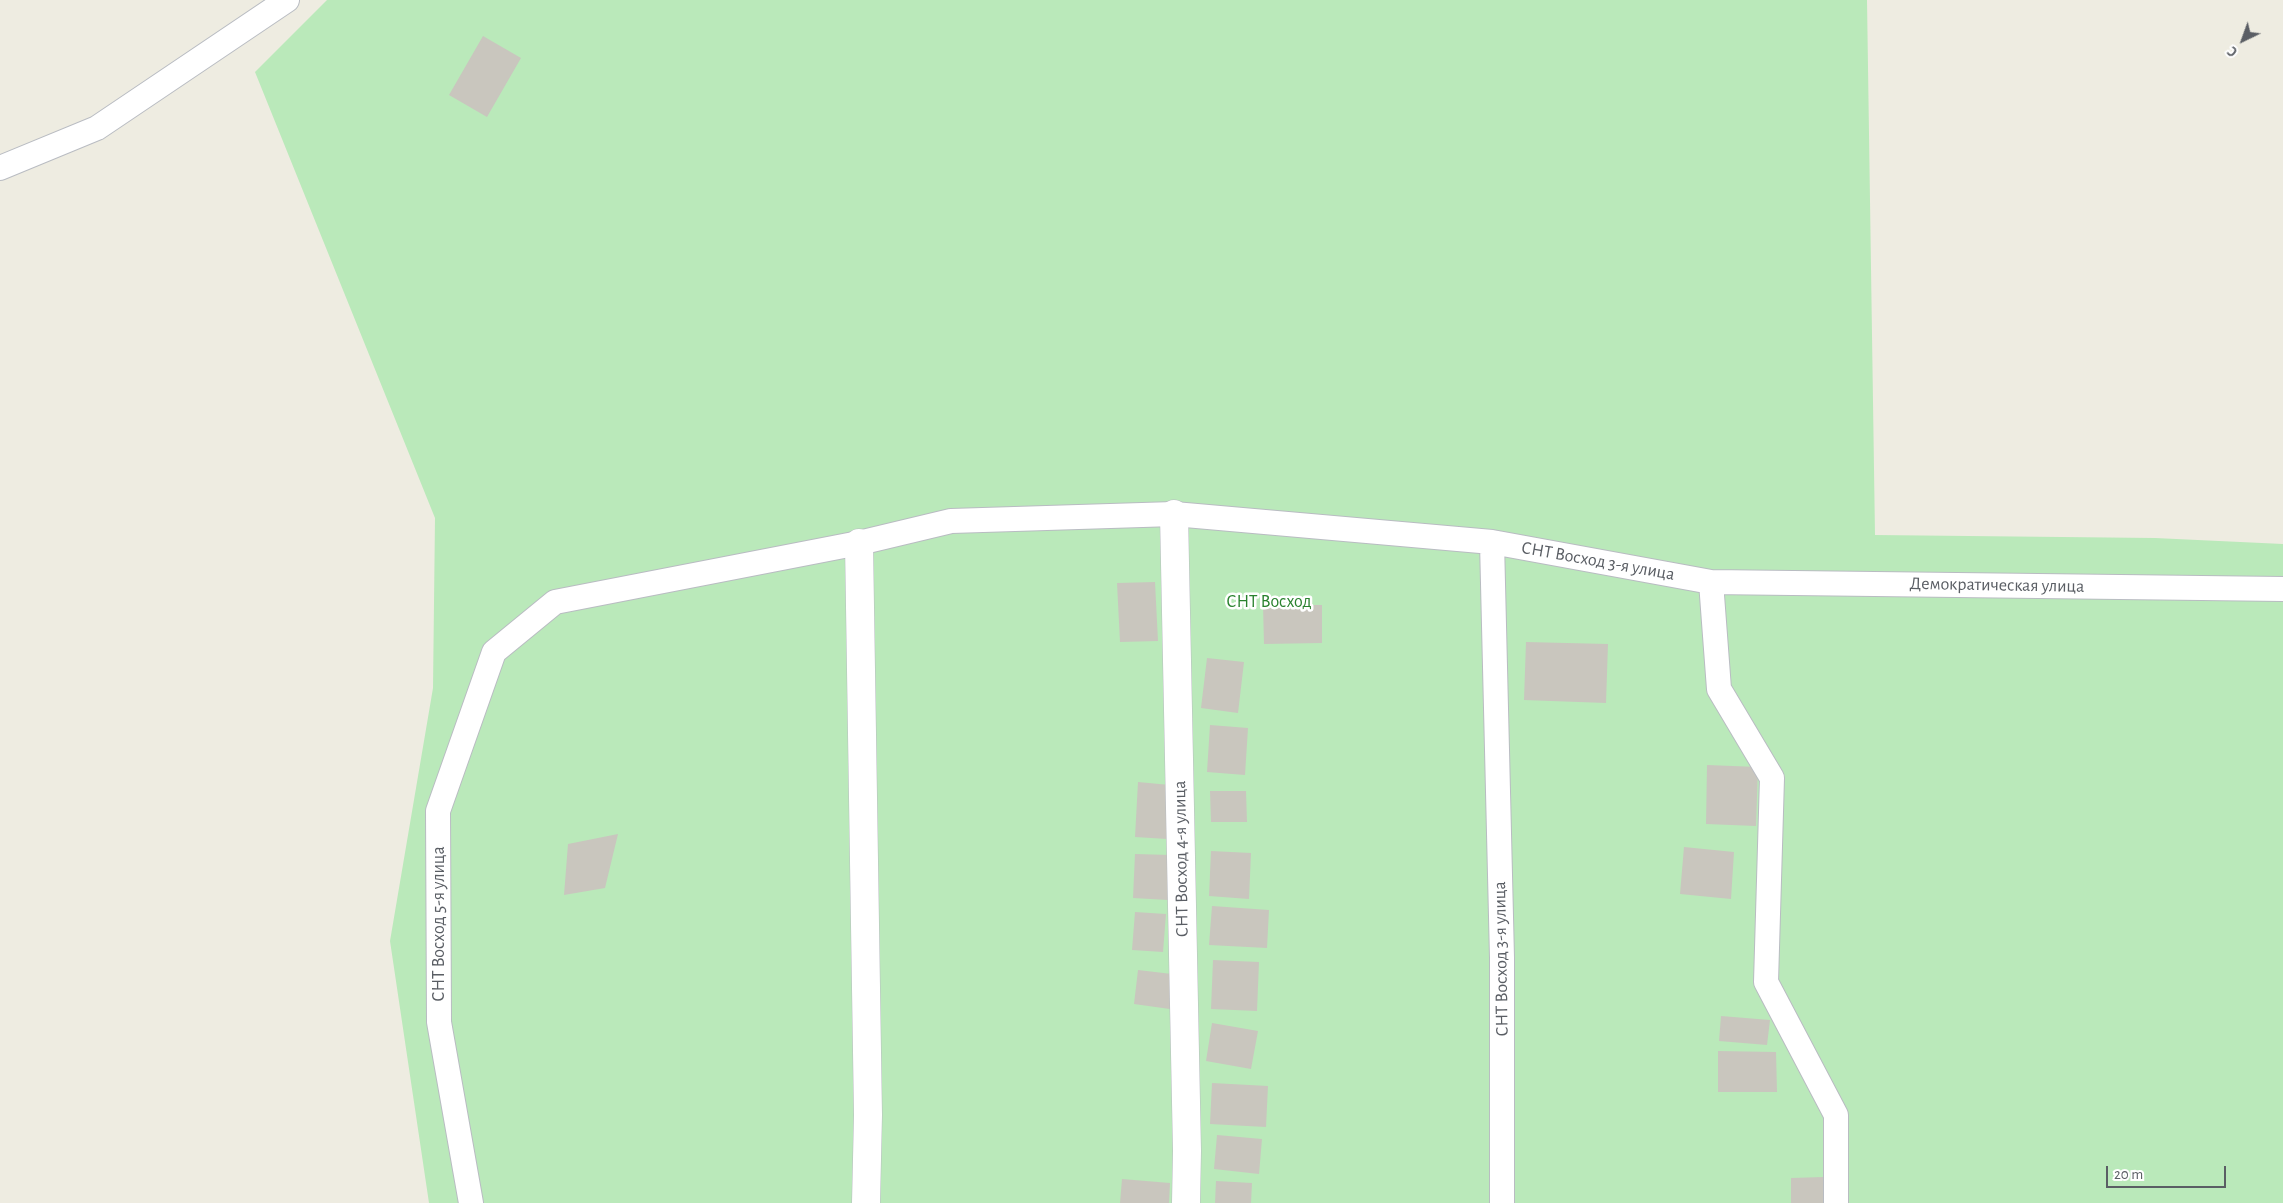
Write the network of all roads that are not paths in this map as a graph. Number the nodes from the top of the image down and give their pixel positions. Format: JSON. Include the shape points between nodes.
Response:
{"nodes":[{"id":1,"x":287,"y":0,"type":"edge"},
{"id":2,"x":0,"y":168,"type":"edge"},
{"id":3,"x":1174,"y":514,"type":"junction"},
{"id":4,"x":1492,"y":542,"type":"junction"},
{"id":5,"x":859,"y":543,"type":"junction"},
{"id":6,"x":1711,"y":582,"type":"junction"},
{"id":7,"x":2283,"y":589,"type":"edge"},
{"id":8,"x":471,"y":1203,"type":"edge"},
{"id":9,"x":866,"y":1203,"type":"edge"},
{"id":10,"x":1186,"y":1203,"type":"edge"},
{"id":11,"x":1502,"y":1203,"type":"edge"},
{"id":12,"x":1836,"y":1203,"type":"edge"}],
"edges":[{"from":1,"to":2,"type":"lane","via":[[97,128]]},
{"from":3,"to":4,"type":"lane"},
{"from":3,"to":5,"type":"lane","via":[[950,521]]},
{"from":3,"to":10,"type":"street","name":"СНТ Восход 4-я улица"},
{"from":4,"to":6,"type":"lane","name":"СНТ Восход 3-я улица"},
{"from":4,"to":11,"type":"lane","name":"СНТ Восход 3-я улица","via":[[1502,958]]},
{"from":5,"to":8,"type":"lane","name":"СНТ Восход 5-я улица","via":[[555,602],[494,652],[438,811],[439,1022]]},
{"from":5,"to":9,"type":"street","via":[[868,1115]]},
{"from":6,"to":7,"type":"lane","name":"Демократическая улица"},
{"from":6,"to":12,"type":"lane","via":[[1718,689],[1772,778],[1766,982],[1836,1116]]}]}
